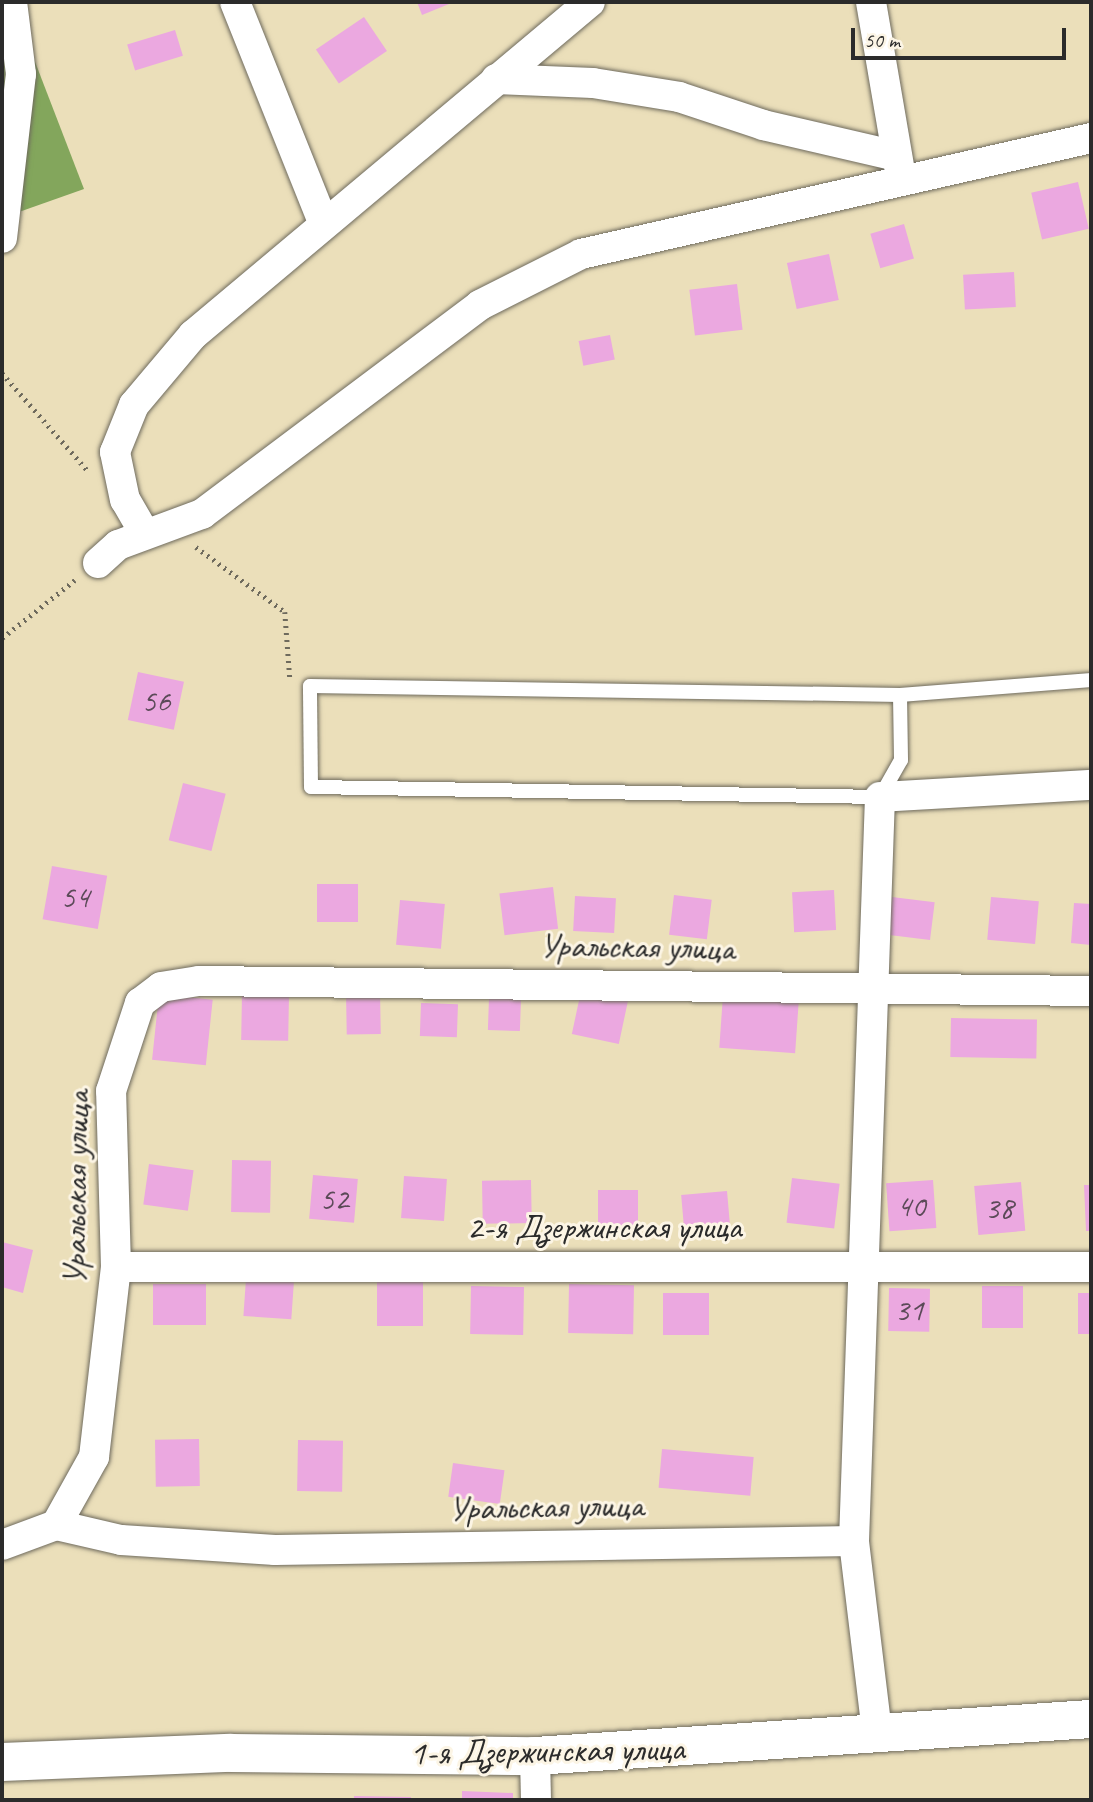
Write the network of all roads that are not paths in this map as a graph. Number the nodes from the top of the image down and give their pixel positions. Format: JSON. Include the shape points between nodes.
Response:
{"nodes":[{"id":1,"x":12,"y":2,"type":"edge"},
{"id":2,"x":235,"y":2,"type":"edge"},
{"id":3,"x":590,"y":2,"type":"edge"},
{"id":4,"x":871,"y":2,"type":"edge"},
{"id":5,"x":496,"y":79,"type":"junction"},
{"id":6,"x":1091,"y":138,"type":"edge"},
{"id":7,"x":899,"y":167,"type":"junction"},
{"id":8,"x":323,"y":222,"type":"junction"},
{"id":9,"x":2,"y":239,"type":"edge"},
{"id":10,"x":157,"y":531,"type":"junction"},
{"id":11,"x":98,"y":563,"type":"road end"},
{"id":12,"x":1091,"y":680,"type":"edge"},
{"id":13,"x":900,"y":695,"type":"junction"},
{"id":14,"x":1091,"y":785,"type":"edge"},
{"id":15,"x":880,"y":797,"type":"junction"},
{"id":16,"x":872,"y":989,"type":"junction"},
{"id":17,"x":1091,"y":991,"type":"edge"},
{"id":18,"x":859,"y":1265,"type":"junction"},
{"id":19,"x":116,"y":1267,"type":"junction"},
{"id":20,"x":1091,"y":1267,"type":"edge"},
{"id":21,"x":56,"y":1525,"type":"junction"},
{"id":22,"x":854,"y":1541,"type":"junction"},
{"id":23,"x":2,"y":1545,"type":"edge"},
{"id":24,"x":1091,"y":1719,"type":"edge"},
{"id":25,"x":877,"y":1732,"type":"junction"},
{"id":26,"x":535,"y":1756,"type":"junction"},
{"id":27,"x":2,"y":1762,"type":"edge"},
{"id":28,"x":536,"y":1800,"type":"edge"}],
"edges":[{"from":1,"to":9,"type":"street","via":[[21,74]]},
{"from":2,"to":8,"type":"street"},
{"from":3,"to":5,"type":"street"},
{"from":4,"to":7,"type":"street"},
{"from":5,"to":7,"type":"street","via":[[679,97]]},
{"from":5,"to":8,"type":"street"},
{"from":6,"to":7,"type":"street"},
{"from":7,"to":10,"type":"street","via":[[581,254],[480,305],[202,514]]},
{"from":8,"to":10,"type":"street","via":[[193,335],[134,405],[115,452],[125,500]]},
{"from":10,"to":11,"type":"street"},
{"from":12,"to":13,"type":"lane"},
{"from":13,"to":15,"type":"lane","via":[[901,760]]},
{"from":13,"to":15,"type":"lane","via":[[310,686],[310,787]]},
{"from":14,"to":15,"type":"street"},
{"from":15,"to":16,"type":"street"},
{"from":16,"to":17,"type":"street","name":"Уральская улица"},
{"from":16,"to":18,"type":"street"},
{"from":16,"to":19,"type":"street","name":"Уральская улица","via":[[213,981],[161,987],[140,1003],[111,1091]]},
{"from":18,"to":19,"type":"street","name":"2-я Дзержинская улица"},
{"from":18,"to":20,"type":"street","name":"2-я Дзержинская улица"},
{"from":18,"to":22,"type":"street"},
{"from":19,"to":21,"type":"street","name":"Уральская улица","via":[[94,1457]]},
{"from":21,"to":22,"type":"street","name":"Уральская улица","via":[[121,1540],[275,1550]]},
{"from":21,"to":23,"type":"street"},
{"from":22,"to":25,"type":"street"},
{"from":24,"to":25,"type":"street","name":"1-я Дзержинская улица"},
{"from":25,"to":26,"type":"street","name":"1-я Дзержинская улица"},
{"from":26,"to":27,"type":"street","name":"1-я Дзержинская улица","via":[[231,1753]]},
{"from":26,"to":28,"type":"street"}]}
